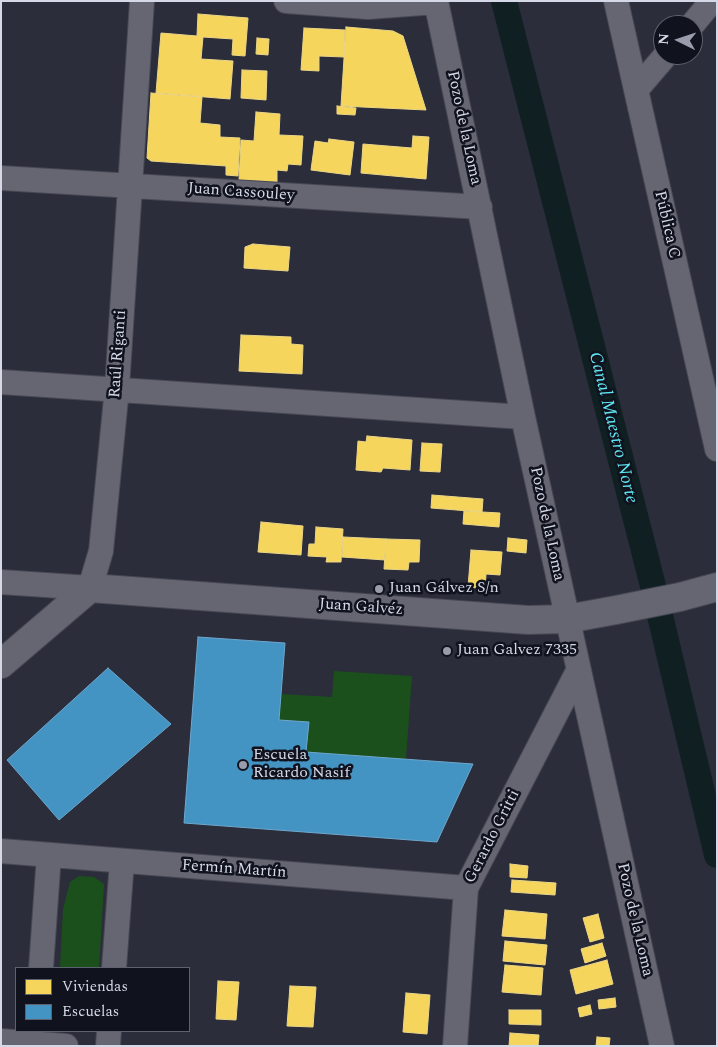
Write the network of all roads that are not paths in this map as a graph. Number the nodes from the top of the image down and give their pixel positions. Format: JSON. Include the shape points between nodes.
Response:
{"nodes":[{"id":1,"x":142,"y":1,"type":"edge"},
{"id":2,"x":286,"y":1,"type":"edge"},
{"id":3,"x":616,"y":1,"type":"edge"},
{"id":4,"x":712,"y":1,"type":"edge"},
{"id":5,"x":436,"y":2,"type":"edge"},
{"id":6,"x":700,"y":15,"type":"edge"},
{"id":7,"x":657,"y":65,"type":"edge"},
{"id":8,"x":636,"y":90,"type":"junction"},
{"id":9,"x":1,"y":178,"type":"edge"},
{"id":10,"x":130,"y":186,"type":"junction"},
{"id":11,"x":480,"y":208,"type":"junction"},
{"id":12,"x":1,"y":382,"type":"edge"},
{"id":13,"x":117,"y":388,"type":"junction"},
{"id":14,"x":712,"y":400,"type":"edge"},
{"id":15,"x":523,"y":416,"type":"junction"},
{"id":16,"x":717,"y":449,"type":"edge"},
{"id":17,"x":1,"y":582,"type":"edge"},
{"id":18,"x":717,"y":587,"type":"edge"},
{"id":19,"x":90,"y":588,"type":"junction"},
{"id":20,"x":567,"y":619,"type":"junction"},
{"id":21,"x":1,"y":664,"type":"edge"},
{"id":22,"x":578,"y":671,"type":"junction"},
{"id":23,"x":1,"y":851,"type":"edge"},
{"id":24,"x":49,"y":855,"type":"junction"},
{"id":25,"x":122,"y":862,"type":"junction"},
{"id":26,"x":466,"y":888,"type":"junction"},
{"id":27,"x":41,"y":967,"type":"edge"},
{"id":28,"x":114,"y":967,"type":"edge"},
{"id":29,"x":109,"y":1032,"type":"edge"},
{"id":30,"x":36,"y":1037,"type":"edge"},
{"id":31,"x":1,"y":1041,"type":"edge"},
{"id":32,"x":66,"y":1046,"type":"edge"},
{"id":33,"x":108,"y":1046,"type":"edge"},
{"id":34,"x":455,"y":1046,"type":"edge"},
{"id":35,"x":662,"y":1046,"type":"edge"}],
"edges":[{"from":1,"to":10,"type":"street","name":"Raúl Riganti"},
{"from":2,"to":5,"type":"street","via":[[368,8]]},
{"from":3,"to":8,"type":"street","name":"Pública C"},
{"from":4,"to":6,"type":"street"},
{"from":5,"to":11,"type":"street","name":"Pozo de la Loma"},
{"from":7,"to":8,"type":"street"},
{"from":8,"to":14,"type":"street","name":"Pública C"},
{"from":9,"to":10,"type":"street","name":"Juan Cassouley"},
{"from":10,"to":11,"type":"street","name":"Juan Cassouley"},
{"from":10,"to":13,"type":"street","name":"Raúl Riganti"},
{"from":11,"to":15,"type":"street","name":"Pozo de la Loma"},
{"from":12,"to":13,"type":"street"},
{"from":13,"to":15,"type":"street"},
{"from":13,"to":19,"type":"street","name":"Raúl Riganti","via":[[101,551]]},
{"from":14,"to":16,"type":"street","name":"Pública C"},
{"from":15,"to":20,"type":"street","name":"Pozo de la Loma"},
{"from":17,"to":19,"type":"street","name":"Juan Galvéz"},
{"from":18,"to":20,"type":"main road","name":"Juan Galvéz"},
{"from":19,"to":20,"type":"main road","name":"Juan Galvéz","via":[[528,620]]},
{"from":19,"to":21,"type":"main road"},
{"from":20,"to":22,"type":"street","name":"Pozo de la Loma"},
{"from":22,"to":26,"type":"street","name":"Gerardo Gritti"},
{"from":22,"to":35,"type":"street","name":"Pozo de la Loma"},
{"from":23,"to":24,"type":"street","name":"Fermín Martín"},
{"from":24,"to":25,"type":"street","name":"Fermín Martín"},
{"from":24,"to":27,"type":"street"},
{"from":25,"to":26,"type":"street","name":"Fermín Martín"},
{"from":25,"to":28,"type":"street"},
{"from":26,"to":34,"type":"street","name":"Gerardo Gritti"},
{"from":29,"to":33,"type":"street"},
{"from":30,"to":31,"type":"street"},
{"from":30,"to":32,"type":"street"}]}
